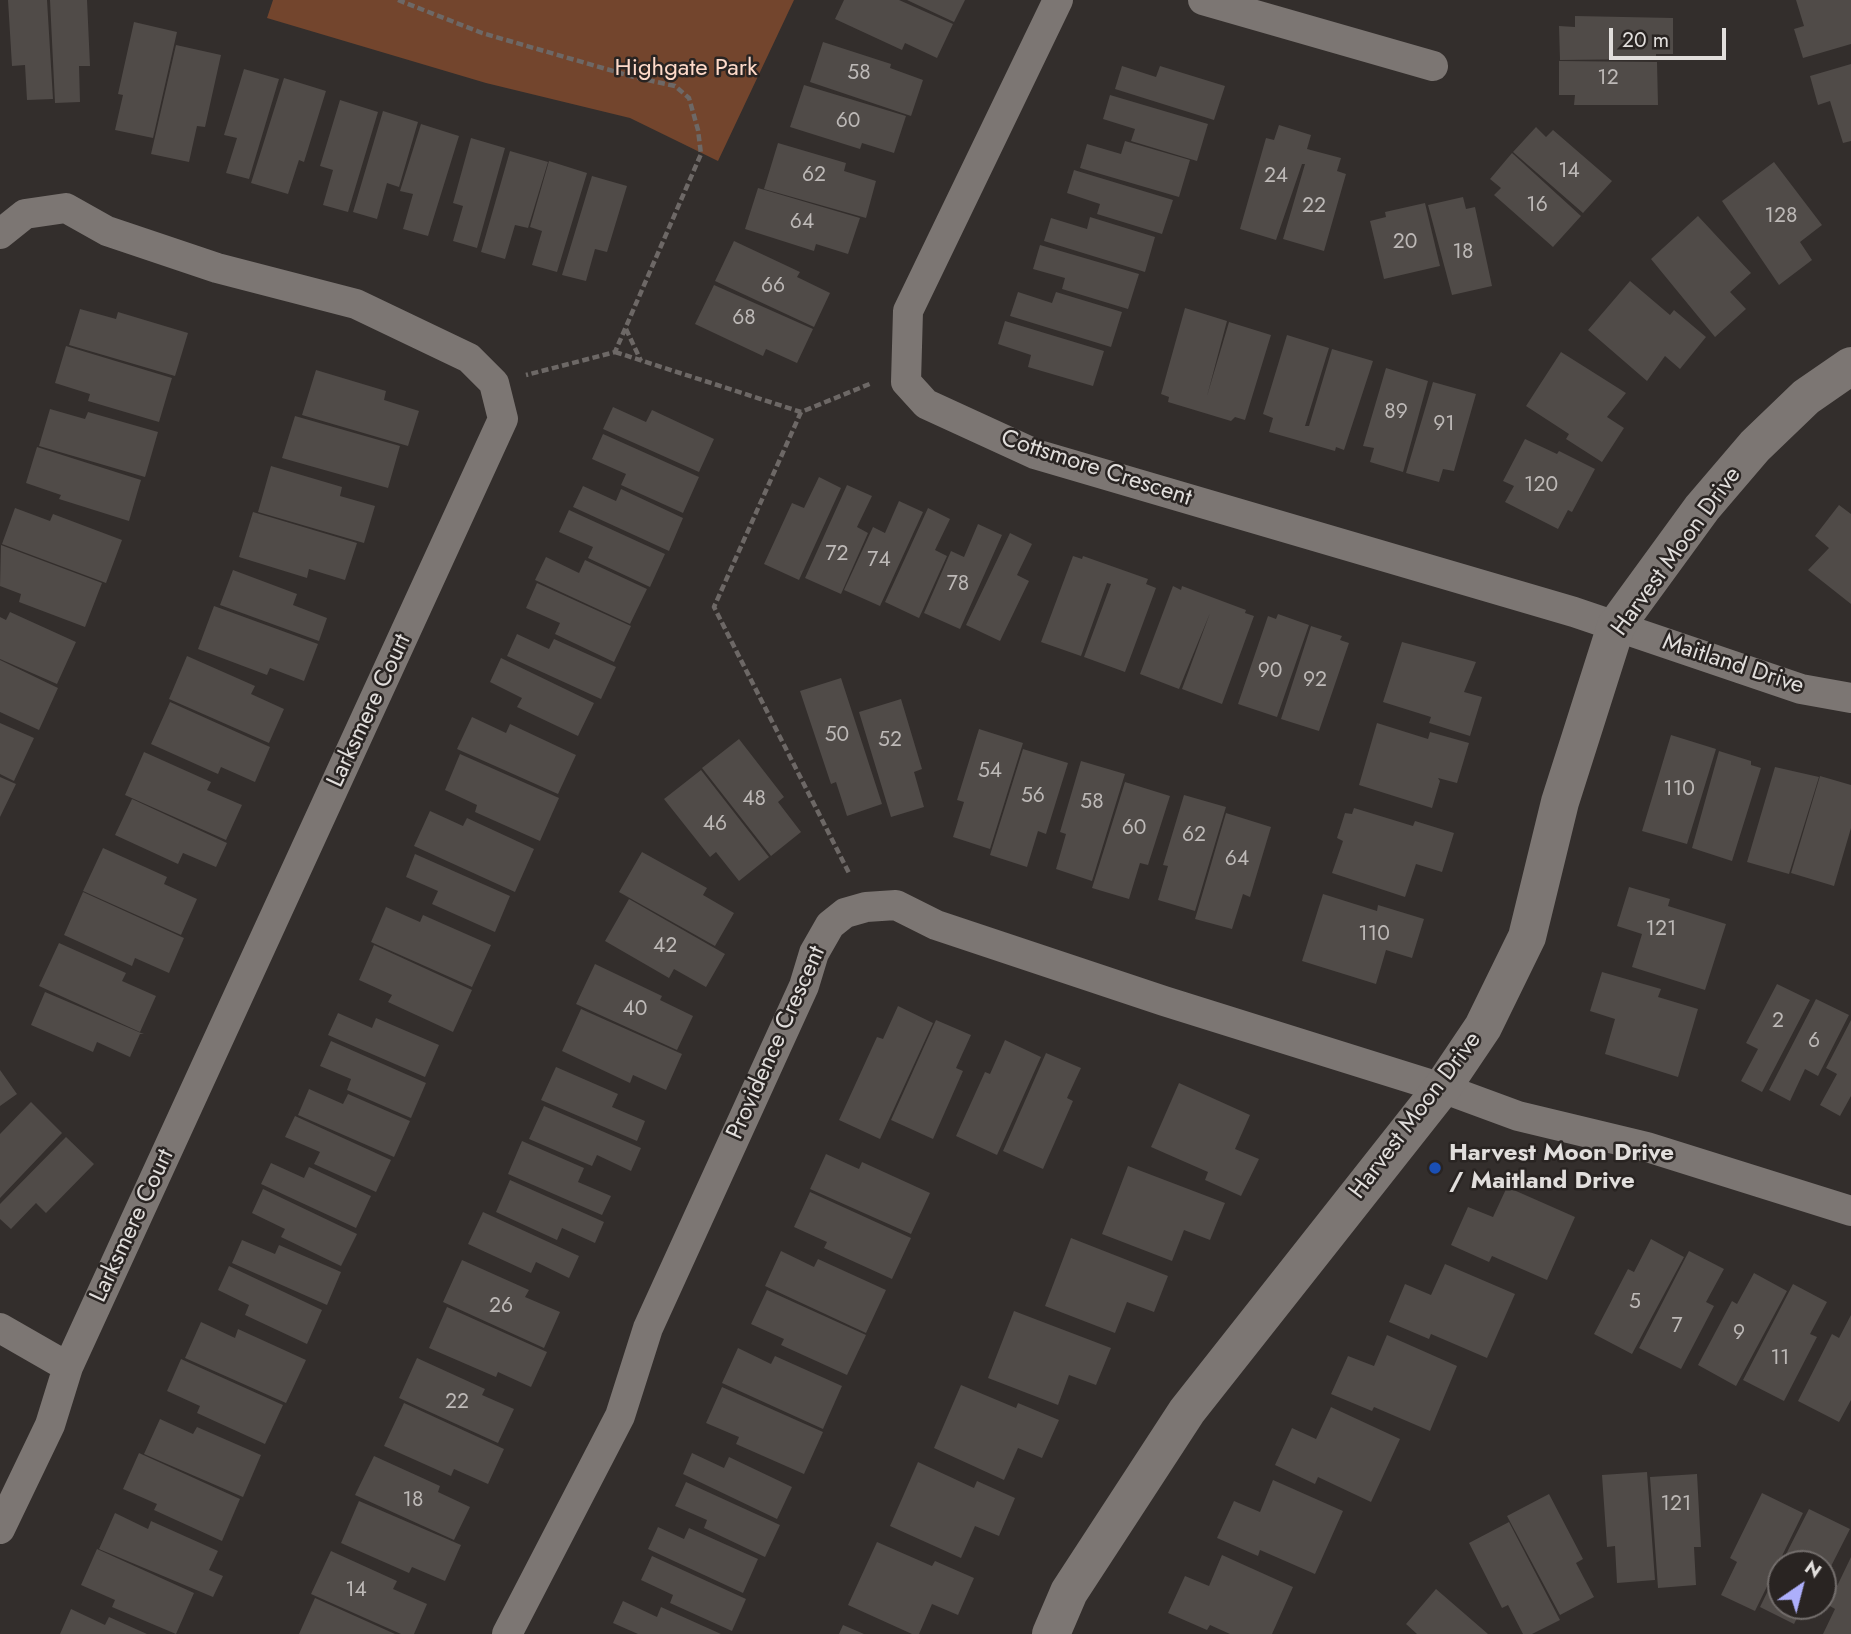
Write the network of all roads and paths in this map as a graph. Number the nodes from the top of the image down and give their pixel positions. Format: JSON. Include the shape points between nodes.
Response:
{"nodes":[{"id":1,"x":398,"y":0,"type":"edge"},
{"id":2,"x":1058,"y":0,"type":"edge"},
{"id":3,"x":1203,"y":0,"type":"edge"},
{"id":4,"x":1433,"y":66,"type":"dead end"},
{"id":5,"x":0,"y":234,"type":"edge"},
{"id":6,"x":626,"y":328,"type":"junction"},
{"id":7,"x":615,"y":352,"type":"junction"},
{"id":8,"x":641,"y":361,"type":"junction"},
{"id":9,"x":1851,"y":366,"type":"edge"},
{"id":10,"x":906,"y":382,"type":"junction"},
{"id":11,"x":494,"y":383,"type":"junction"},
{"id":12,"x":802,"y":412,"type":"junction"},
{"id":13,"x":1616,"y":626,"type":"junction"},
{"id":14,"x":1851,"y":698,"type":"edge"},
{"id":15,"x":866,"y":906,"type":"junction"},
{"id":16,"x":1442,"y":1088,"type":"junction"},
{"id":17,"x":1851,"y":1212,"type":"edge"},
{"id":18,"x":0,"y":1328,"type":"edge"},
{"id":19,"x":68,"y":1367,"type":"junction"},
{"id":20,"x":0,"y":1529,"type":"edge"},
{"id":21,"x":507,"y":1634,"type":"edge"},
{"id":22,"x":1051,"y":1634,"type":"edge"}],
"edges":[{"from":1,"to":6,"type":"path","via":[[482,33],[676,86],[689,98],[701,154]]},
{"from":2,"to":10,"type":"street","via":[[908,311]]},
{"from":3,"to":4,"type":"street"},
{"from":5,"to":11,"type":"street","via":[[25,214],[66,208],[107,231],[204,264],[356,304],[469,358]]},
{"from":6,"to":7,"type":"path"},
{"from":6,"to":8,"type":"path"},
{"from":7,"to":8,"type":"path"},
{"from":7,"to":11,"type":"path"},
{"from":8,"to":12,"type":"path"},
{"from":9,"to":13,"type":"street","name":"Harvest Moon Drive","via":[[1806,397],[1755,446],[1702,508]]},
{"from":10,"to":12,"type":"path","via":[[882,379]]},
{"from":10,"to":13,"type":"street","name":"Cottsmore Crescent","via":[[926,404],[1035,454]]},
{"from":11,"to":19,"type":"street","name":"Larksmere Court","via":[[503,419]]},
{"from":12,"to":15,"type":"path","via":[[714,607]]},
{"from":13,"to":14,"type":"street","name":"Maitland Drive","via":[[1801,689]]},
{"from":13,"to":16,"type":"street","name":"Harvest Moon Drive","via":[[1560,802],[1527,937],[1483,1027]]},
{"from":15,"to":16,"type":"street","name":"Providence Crescent","via":[[896,905],[948,929]]},
{"from":15,"to":21,"type":"street","name":"Providence Crescent","via":[[845,913],[830,925],[814,953],[804,986],[648,1328],[620,1416]]},
{"from":16,"to":17,"type":"street","via":[[1518,1116],[1647,1147]]},
{"from":16,"to":22,"type":"street","name":"Harvest Moon Drive","via":[[1187,1411],[1069,1592]]},
{"from":18,"to":19,"type":"street"},
{"from":19,"to":20,"type":"street","name":"Larksmere Court","via":[[50,1424]]}]}
